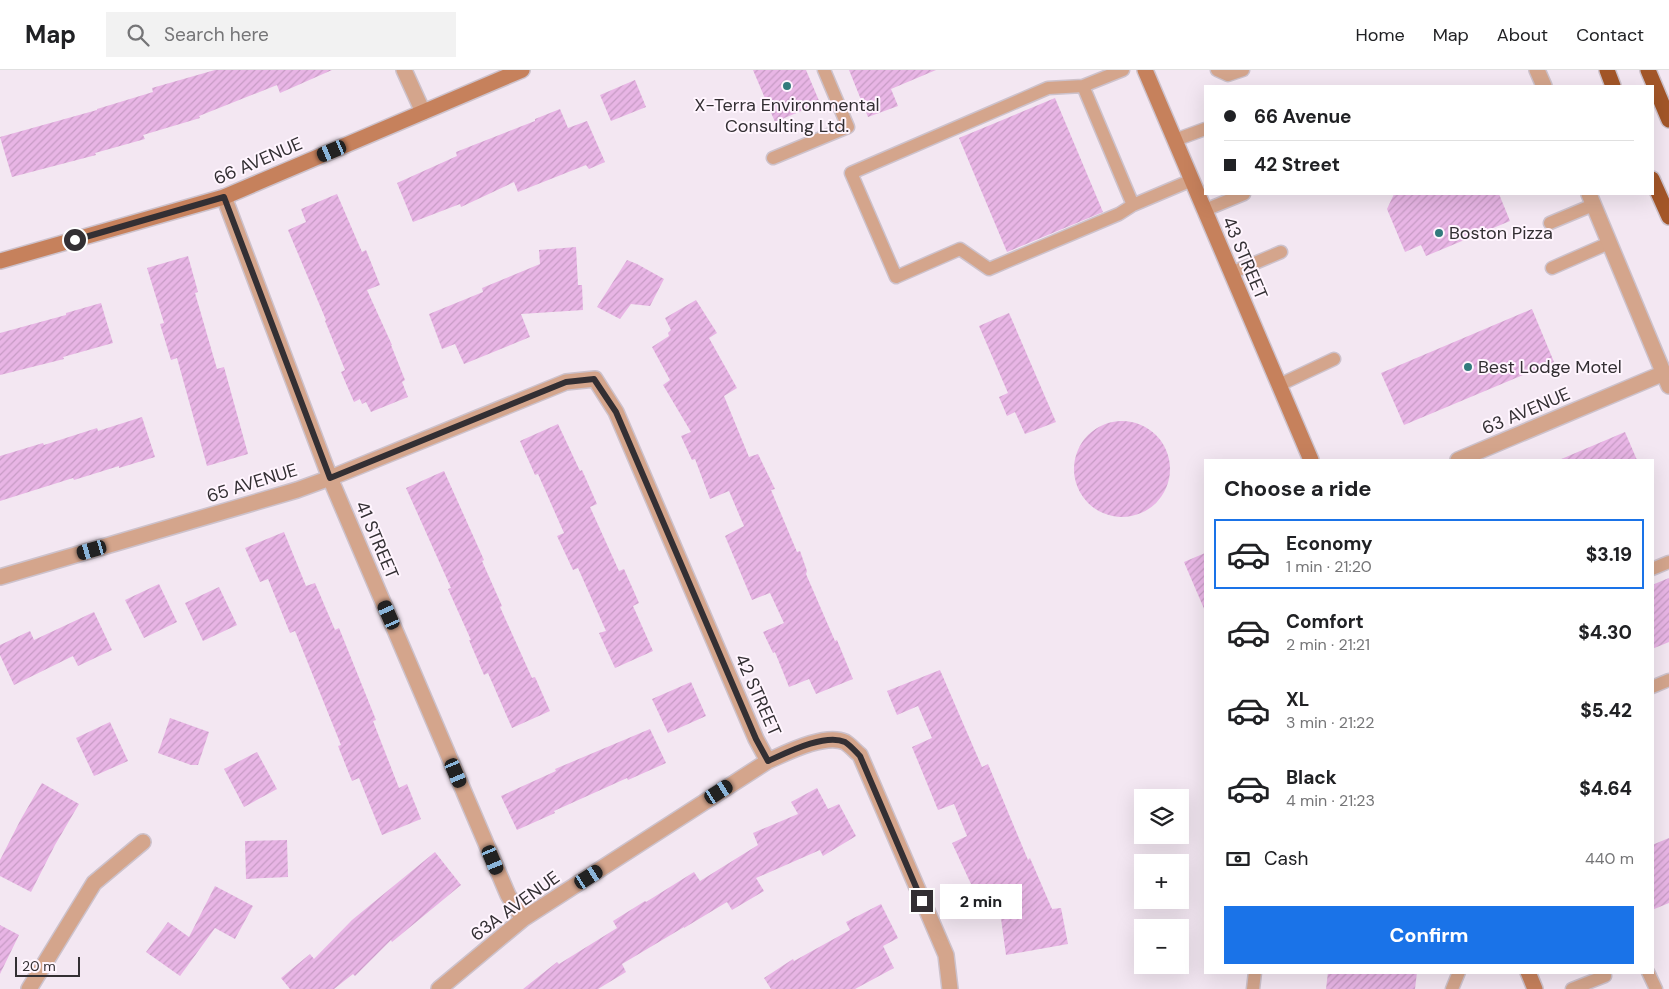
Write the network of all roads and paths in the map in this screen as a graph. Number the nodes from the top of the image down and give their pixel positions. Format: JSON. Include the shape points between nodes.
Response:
{"nodes":[{"id":1,"x":404,"y":70,"type":"edge"},
{"id":2,"x":522,"y":70,"type":"edge"},
{"id":3,"x":824,"y":70,"type":"edge"},
{"id":4,"x":1123,"y":70,"type":"edge"},
{"id":5,"x":1146,"y":70,"type":"edge"},
{"id":6,"x":1217,"y":70,"type":"edge"},
{"id":7,"x":1244,"y":70,"type":"edge"},
{"id":8,"x":1537,"y":70,"type":"edge"},
{"id":9,"x":1606,"y":70,"type":"edge"},
{"id":10,"x":1648,"y":70,"type":"edge"},
{"id":11,"x":1544,"y":85,"type":"edge"},
{"id":12,"x":1613,"y":85,"type":"edge"},
{"id":13,"x":1084,"y":86,"type":"junction"},
{"id":14,"x":423,"y":112,"type":"junction"},
{"id":15,"x":1669,"y":120,"type":"edge"},
{"id":16,"x":1204,"y":128,"type":"edge"},
{"id":17,"x":1175,"y":140,"type":"junction"},
{"id":18,"x":773,"y":158,"type":"dead end"},
{"id":19,"x":1192,"y":180,"type":"junction"},
{"id":20,"x":1654,"y":183,"type":"edge"},
{"id":21,"x":1242,"y":195,"type":"edge"},
{"id":22,"x":224,"y":197,"type":"junction"},
{"id":23,"x":1591,"y":199,"type":"edge"},
{"id":24,"x":1133,"y":205,"type":"junction"},
{"id":25,"x":1205,"y":210,"type":"junction"},
{"id":26,"x":1669,"y":217,"type":"edge"},
{"id":27,"x":1550,"y":223,"type":"dead end"},
{"id":28,"x":1609,"y":243,"type":"junction"},
{"id":29,"x":1281,"y":252,"type":"dead end"},
{"id":30,"x":0,"y":261,"type":"edge"},
{"id":31,"x":1552,"y":268,"type":"dead end"},
{"id":32,"x":1232,"y":273,"type":"junction"},
{"id":33,"x":1334,"y":359,"type":"dead end"},
{"id":34,"x":594,"y":379,"type":"joint"},
{"id":35,"x":1666,"y":380,"type":"edge"},
{"id":36,"x":1279,"y":385,"type":"junction"},
{"id":37,"x":1467,"y":458,"type":"edge"},
{"id":38,"x":1311,"y":459,"type":"edge"},
{"id":39,"x":330,"y":478,"type":"junction"},
{"id":40,"x":1669,"y":562,"type":"edge"},
{"id":41,"x":1654,"y":568,"type":"edge"},
{"id":42,"x":0,"y":577,"type":"edge"},
{"id":43,"x":1669,"y":680,"type":"edge"},
{"id":44,"x":1654,"y":686,"type":"edge"},
{"id":45,"x":768,"y":761,"type":"junction"},
{"id":46,"x":143,"y":842,"type":"dead end"},
{"id":47,"x":523,"y":919,"type":"junction"},
{"id":48,"x":1255,"y":974,"type":"edge"},
{"id":49,"x":1458,"y":974,"type":"edge"},
{"id":50,"x":1529,"y":974,"type":"edge"},
{"id":51,"x":1649,"y":974,"type":"edge"},
{"id":52,"x":1605,"y":976,"type":"dead end"},
{"id":53,"x":30,"y":989,"type":"edge"},
{"id":54,"x":439,"y":989,"type":"edge"},
{"id":55,"x":950,"y":989,"type":"edge"},
{"id":56,"x":1253,"y":989,"type":"edge"},
{"id":57,"x":1452,"y":989,"type":"edge"},
{"id":58,"x":1535,"y":989,"type":"edge"},
{"id":59,"x":1572,"y":989,"type":"edge"},
{"id":60,"x":1656,"y":989,"type":"edge"}],
"edges":[{"from":1,"to":14,"type":"street"},
{"from":2,"to":14,"type":"street","name":"66 AVENUE"},
{"from":3,"to":18,"type":"lane","via":[[848,126]]},
{"from":4,"to":13,"type":"lane"},
{"from":5,"to":17,"type":"street","name":"43 STREET"},
{"from":6,"to":7,"type":"lane","via":[[1228,75]]},
{"from":8,"to":11,"type":"street"},
{"from":9,"to":12,"type":"highway"},
{"from":10,"to":15,"type":"highway"},
{"from":13,"to":24,"type":"lane"},
{"from":13,"to":24,"type":"lane","via":[[1048,88],[851,173],[896,277],[960,249],[989,269],[1119,214]]},
{"from":14,"to":22,"type":"street","name":"66 AVENUE"},
{"from":16,"to":17,"type":"lane"},
{"from":17,"to":19,"type":"street","name":"43 STREET"},
{"from":19,"to":24,"type":"lane"},
{"from":19,"to":25,"type":"street","name":"43 STREET"},
{"from":20,"to":26,"type":"highway"},
{"from":21,"to":25,"type":"lane"},
{"from":22,"to":30,"type":"street","name":"66 AVENUE"},
{"from":22,"to":39,"type":"street","name":"41 STREET"},
{"from":23,"to":27,"type":"lane"},
{"from":23,"to":28,"type":"street"},
{"from":25,"to":32,"type":"street","name":"43 STREET"},
{"from":28,"to":31,"type":"lane"},
{"from":28,"to":35,"type":"street"},
{"from":29,"to":32,"type":"lane"},
{"from":32,"to":36,"type":"street","name":"43 STREET"},
{"from":33,"to":36,"type":"lane"},
{"from":34,"to":39,"type":"street","name":"65 AVENUE","via":[[566,382]]},
{"from":34,"to":45,"type":"street","name":"42 STREET","via":[[616,412]]},
{"from":35,"to":37,"type":"street","name":"63 AVENUE"},
{"from":36,"to":38,"type":"street","name":"43 STREET"},
{"from":39,"to":42,"type":"street","name":"65 AVENUE"},
{"from":39,"to":47,"type":"street","name":"41 STREET","via":[[508,895]]},
{"from":40,"to":41,"type":"lane"},
{"from":43,"to":44,"type":"lane"},
{"from":45,"to":47,"type":"street","name":"63A AVENUE"},
{"from":45,"to":55,"type":"street","name":"42 STREET","via":[[796,748],[828,740],[845,742],[860,756],[946,955]]},
{"from":46,"to":53,"type":"street","via":[[94,883]]},
{"from":47,"to":54,"type":"street","name":"63A AVENUE"},
{"from":48,"to":56,"type":"lane"},
{"from":49,"to":57,"type":"lane"},
{"from":50,"to":58,"type":"street"},
{"from":51,"to":60,"type":"lane"},
{"from":52,"to":59,"type":"lane"}]}
